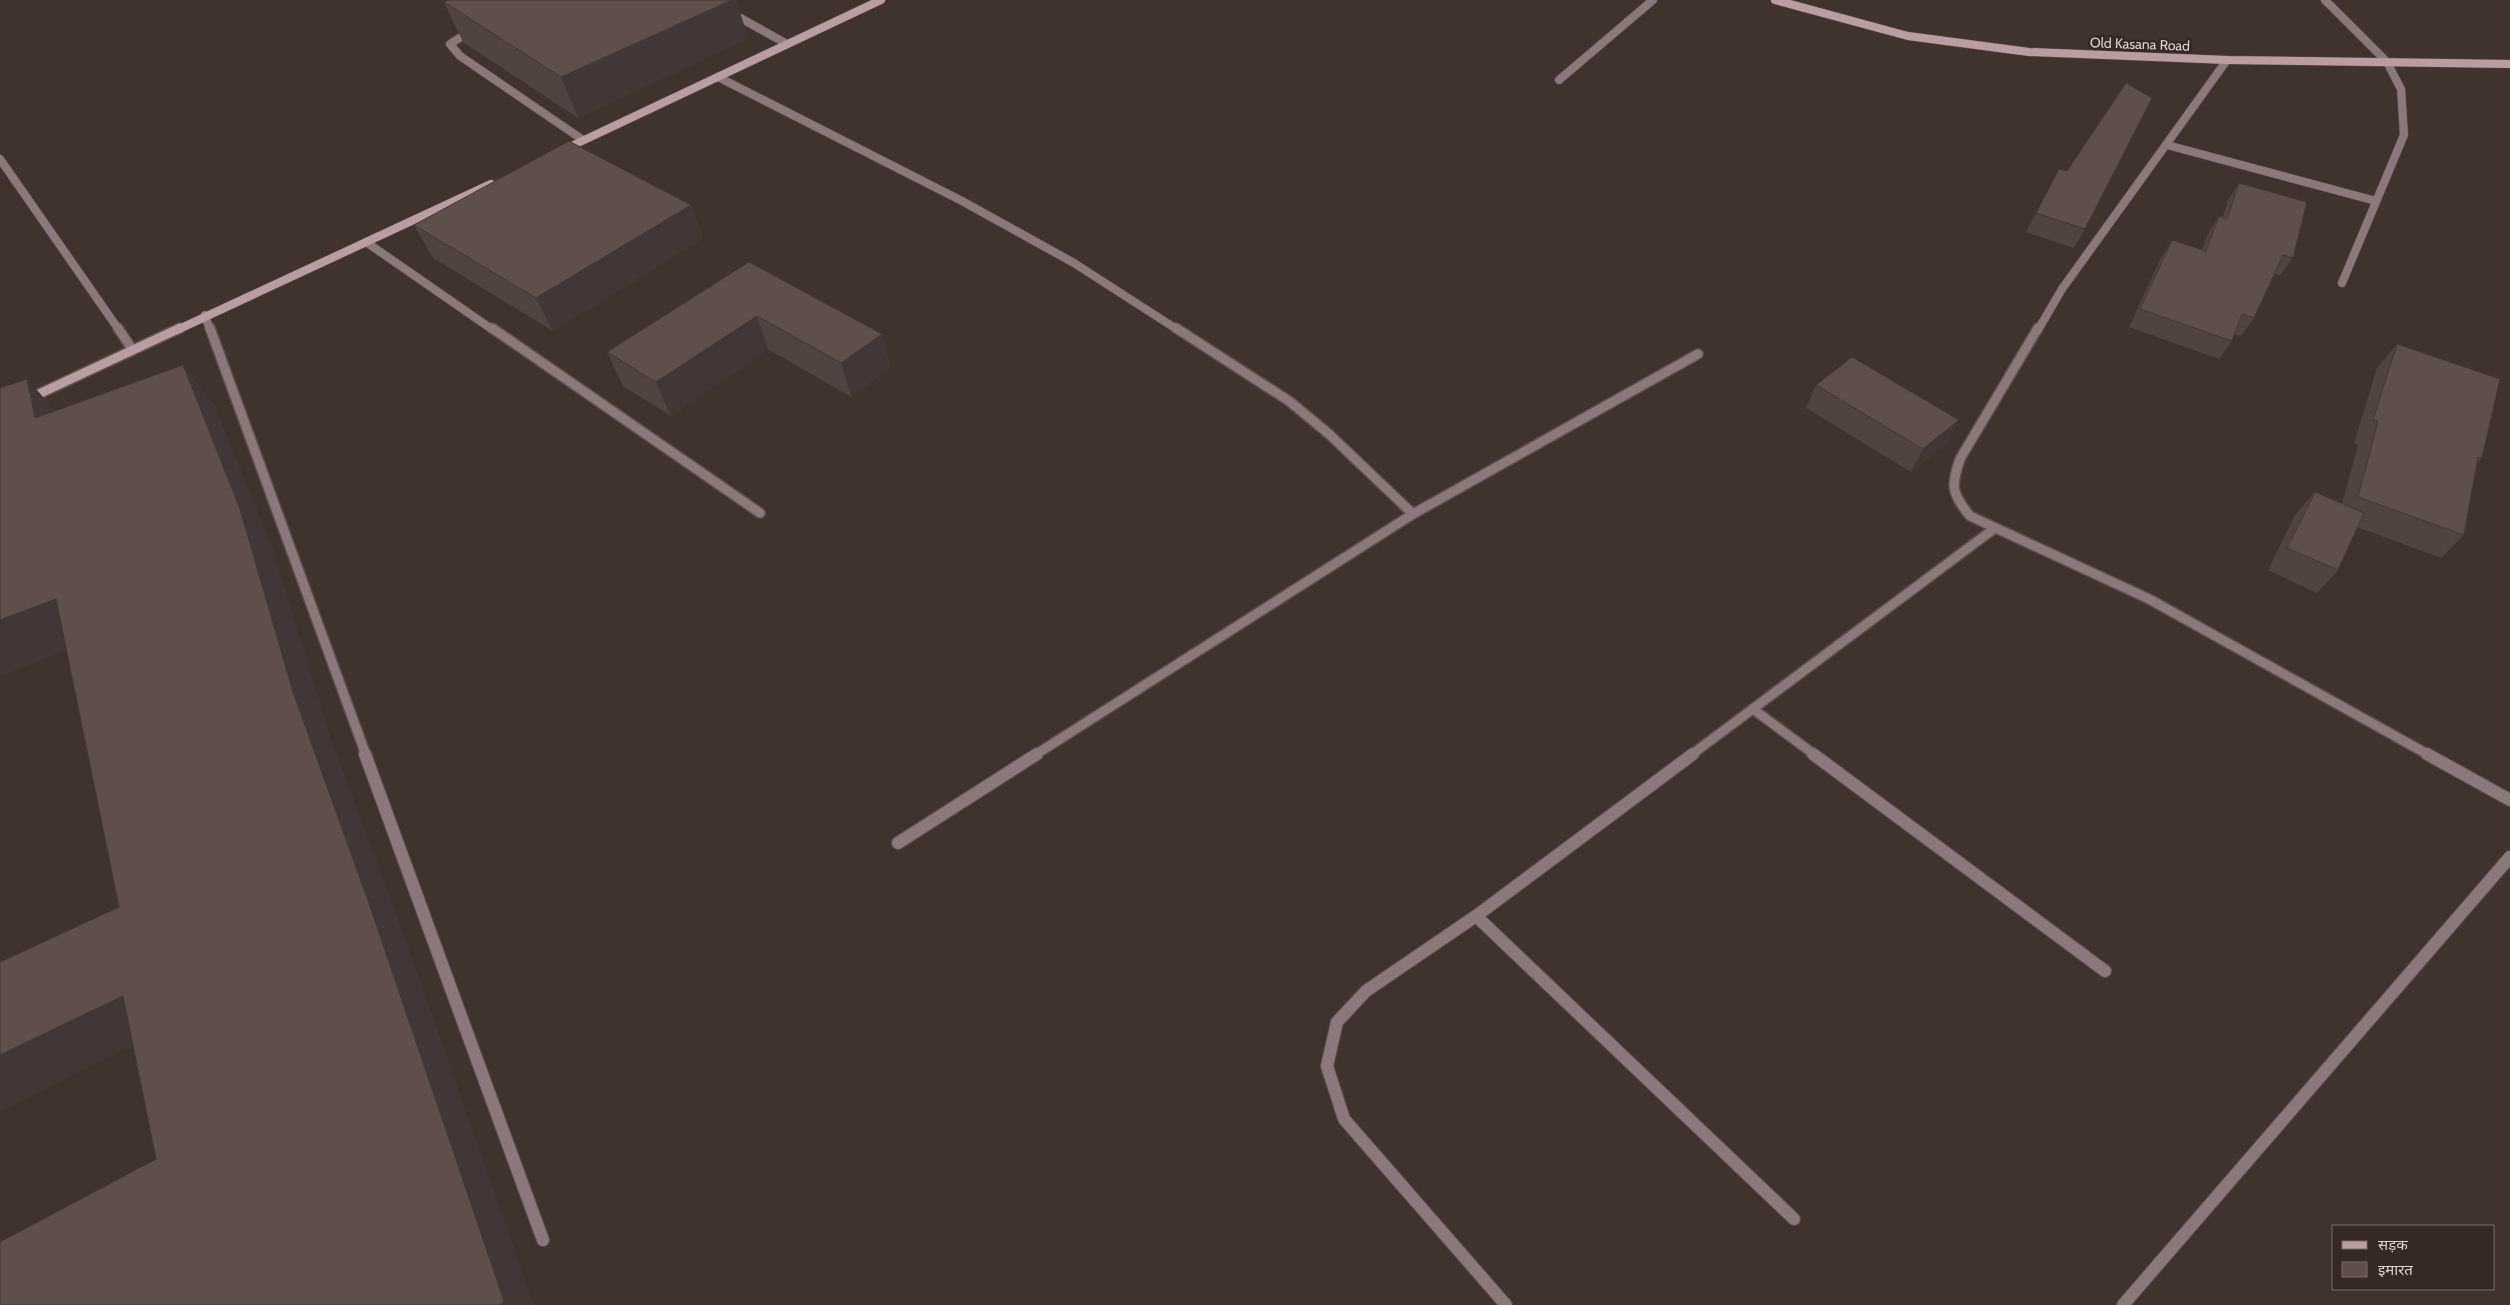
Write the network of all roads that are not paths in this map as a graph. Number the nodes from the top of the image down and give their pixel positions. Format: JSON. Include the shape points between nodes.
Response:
{"nodes":[{"id":1,"x":708,"y":0,"type":"edge"},
{"id":2,"x":881,"y":0,"type":"edge"},
{"id":3,"x":1654,"y":0,"type":"edge"},
{"id":4,"x":1775,"y":0,"type":"edge"},
{"id":5,"x":2324,"y":0,"type":"edge"},
{"id":6,"x":482,"y":25,"type":"edge"},
{"id":7,"x":786,"y":44,"type":"junction"},
{"id":8,"x":2228,"y":60,"type":"junction"},
{"id":9,"x":2387,"y":62,"type":"junction"},
{"id":10,"x":2510,"y":64,"type":"edge"},
{"id":11,"x":718,"y":77,"type":"junction"},
{"id":12,"x":1559,"y":80,"type":"dead end"},
{"id":13,"x":583,"y":140,"type":"junction"},
{"id":14,"x":2166,"y":145,"type":"junction"},
{"id":15,"x":557,"y":152,"type":"edge"},
{"id":16,"x":0,"y":159,"type":"edge"},
{"id":17,"x":496,"y":181,"type":"edge"},
{"id":18,"x":2376,"y":201,"type":"junction"},
{"id":19,"x":366,"y":242,"type":"junction"},
{"id":20,"x":2342,"y":283,"type":"dead end"},
{"id":21,"x":205,"y":315,"type":"junction"},
{"id":22,"x":132,"y":349,"type":"junction"},
{"id":23,"x":1698,"y":354,"type":"dead end"},
{"id":24,"x":18,"y":403,"type":"edge"},
{"id":25,"x":760,"y":513,"type":"dead end"},
{"id":26,"x":1413,"y":514,"type":"junction"},
{"id":27,"x":1995,"y":528,"type":"junction"},
{"id":28,"x":1753,"y":709,"type":"junction"},
{"id":29,"x":2510,"y":800,"type":"edge"},
{"id":30,"x":898,"y":843,"type":"dead end"},
{"id":31,"x":2510,"y":856,"type":"edge"},
{"id":32,"x":1476,"y":916,"type":"junction"},
{"id":33,"x":2105,"y":971,"type":"dead end"},
{"id":34,"x":1794,"y":1219,"type":"dead end"},
{"id":35,"x":543,"y":1240,"type":"dead end"},
{"id":36,"x":1506,"y":1305,"type":"edge"},
{"id":37,"x":2123,"y":1305,"type":"edge"}],
"edges":[{"from":1,"to":7,"type":"street"},
{"from":2,"to":7,"type":"street"},
{"from":3,"to":12,"type":"street"},
{"from":4,"to":8,"type":"street","name":"Old Kasana Road","via":[[1908,36],[1966,45],[2029,52]]},
{"from":5,"to":9,"type":"street"},
{"from":6,"to":13,"type":"street","via":[[450,44],[460,56]]},
{"from":7,"to":11,"type":"street"},
{"from":8,"to":9,"type":"street","name":"Old Kasana Road"},
{"from":8,"to":14,"type":"street"},
{"from":9,"to":10,"type":"street","name":"Old Kasana Road"},
{"from":9,"to":18,"type":"street","via":[[2401,89],[2404,135]]},
{"from":11,"to":13,"type":"street"},
{"from":11,"to":26,"type":"street","via":[[962,201],[1074,263],[1289,401],[1329,434]]},
{"from":13,"to":15,"type":"street"},
{"from":14,"to":18,"type":"street"},
{"from":14,"to":27,"type":"street","via":[[2062,290],[1960,459],[1952,482],[1960,504],[1970,516]]},
{"from":16,"to":22,"type":"street"},
{"from":17,"to":19,"type":"street"},
{"from":18,"to":20,"type":"street"},
{"from":19,"to":21,"type":"street"},
{"from":19,"to":25,"type":"street"},
{"from":21,"to":22,"type":"street"},
{"from":21,"to":35,"type":"street"},
{"from":22,"to":24,"type":"street"},
{"from":23,"to":26,"type":"street"},
{"from":26,"to":30,"type":"street"},
{"from":27,"to":28,"type":"street"},
{"from":27,"to":29,"type":"street","via":[[2149,599]]},
{"from":28,"to":32,"type":"street"},
{"from":28,"to":33,"type":"street"},
{"from":31,"to":37,"type":"street"},
{"from":32,"to":34,"type":"street"},
{"from":32,"to":36,"type":"street","via":[[1366,991],[1337,1022],[1327,1066],[1344,1119]]}]}
